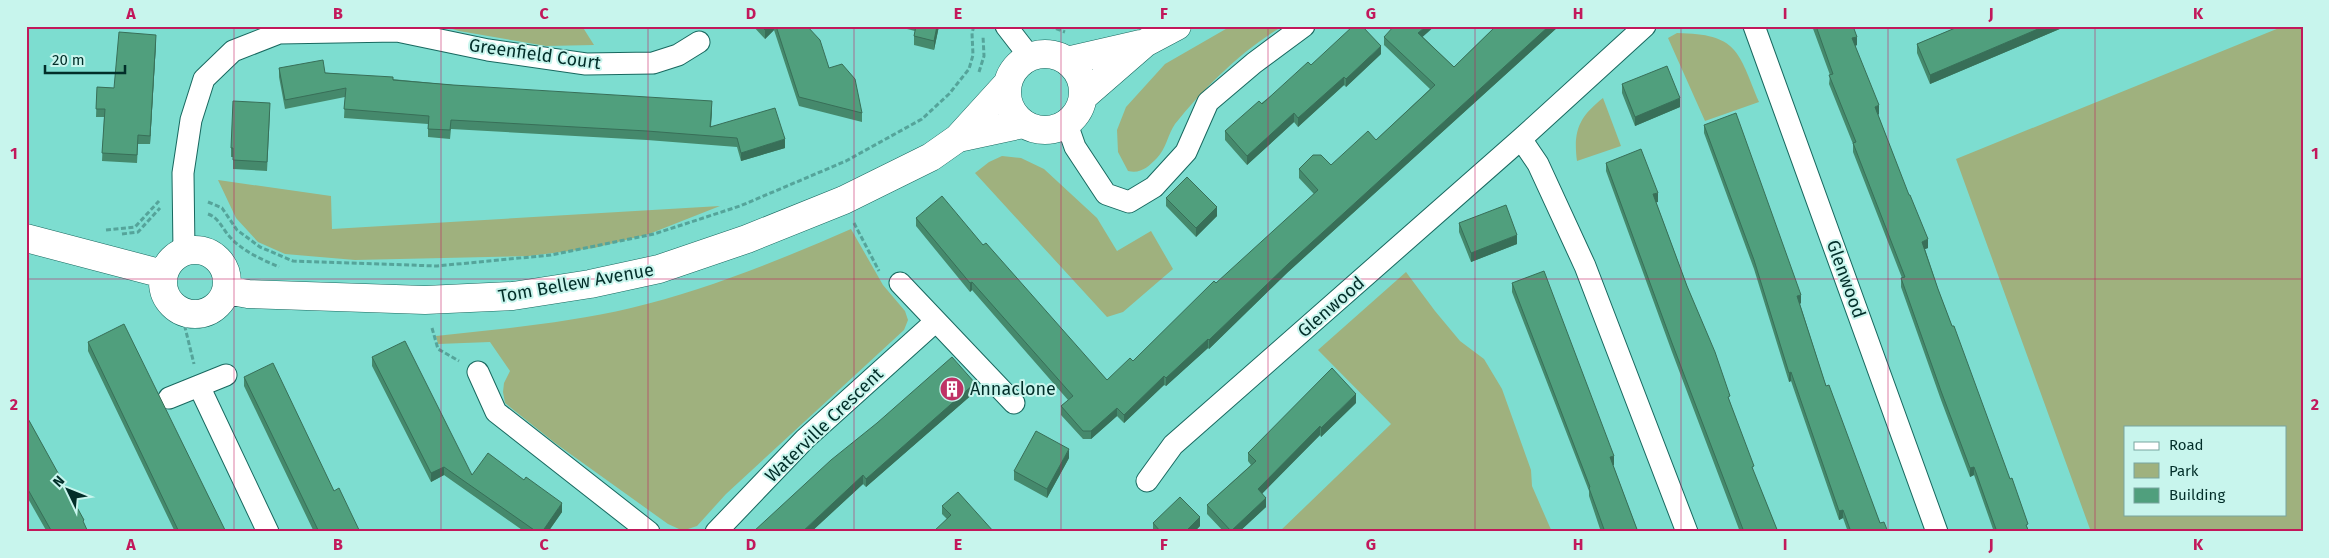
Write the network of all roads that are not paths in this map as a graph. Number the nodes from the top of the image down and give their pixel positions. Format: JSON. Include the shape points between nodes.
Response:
{"nodes":[{"id":1,"x":1006,"y":26,"type":"edge"},
{"id":2,"x":1177,"y":26,"type":"edge"},
{"id":3,"x":1304,"y":26,"type":"edge"},
{"id":4,"x":1645,"y":26,"type":"edge"},
{"id":5,"x":1754,"y":26,"type":"edge"},
{"id":6,"x":397,"y":29,"type":"edge"},
{"id":7,"x":699,"y":42,"type":"dead end"},
{"id":8,"x":1145,"y":43,"type":"junction"},
{"id":9,"x":1030,"y":57,"type":"junction"},
{"id":10,"x":1067,"y":61,"type":"junction"},
{"id":11,"x":1008,"y":83,"type":"junction"},
{"id":12,"x":1084,"y":96,"type":"junction"},
{"id":13,"x":1023,"y":124,"type":"junction"},
{"id":14,"x":1067,"y":124,"type":"junction"},
{"id":15,"x":958,"y":138,"type":"junction"},
{"id":16,"x":1522,"y":139,"type":"junction"},
{"id":17,"x":26,"y":238,"type":"edge"},
{"id":18,"x":184,"y":252,"type":"junction"},
{"id":19,"x":163,"y":274,"type":"junction"},
{"id":20,"x":900,"y":283,"type":"road end"},
{"id":21,"x":226,"y":290,"type":"junction"},
{"id":22,"x":936,"y":321,"type":"junction"},
{"id":23,"x":478,"y":372,"type":"road end"},
{"id":24,"x":226,"y":375,"type":"dead end"},
{"id":25,"x":199,"y":386,"type":"junction"},
{"id":26,"x":169,"y":398,"type":"dead end"},
{"id":27,"x":1014,"y":403,"type":"dead end"},
{"id":28,"x":1147,"y":481,"type":"dead end"},
{"id":29,"x":268,"y":532,"type":"edge"},
{"id":30,"x":649,"y":532,"type":"edge"},
{"id":31,"x":716,"y":532,"type":"edge"},
{"id":32,"x":1687,"y":532,"type":"edge"},
{"id":33,"x":1937,"y":532,"type":"edge"}],
"edges":[{"from":1,"to":9,"type":"street"},
{"from":2,"to":8,"type":"street"},
{"from":3,"to":14,"type":"street","via":[[1208,102],[1186,152],[1154,187],[1129,202],[1106,194],[1075,147]]},
{"from":4,"to":16,"type":"street","name":"Glenwood"},
{"from":5,"to":33,"type":"street","name":"Glenwood"},
{"from":6,"to":7,"type":"street","name":"Greenfield Court","via":[[488,50],[586,64],[653,63],[678,55]]},
{"from":6,"to":18,"type":"street","name":"Greenfield Court","via":[[280,33],[233,51],[204,79],[191,120],[183,172]]},
{"from":8,"to":10,"type":"street"},
{"from":8,"to":12,"type":"street"},
{"from":9,"to":10,"type":"street","via":[[1053,54]]},
{"from":9,"to":11,"type":"street","via":[[1020,63]]},
{"from":10,"to":12,"type":"street","via":[[1079,74]]},
{"from":11,"to":13,"type":"street","via":[[1010,106]]},
{"from":11,"to":15,"type":"street","name":"Tom Bellew Avenue"},
{"from":12,"to":14,"type":"street","via":[[1075,117]]},
{"from":13,"to":14,"type":"street","via":[[1045,131]]},
{"from":13,"to":15,"type":"street","name":"Tom Bellew Avenue"},
{"from":15,"to":21,"type":"street","name":"Tom Bellew Avenue","via":[[931,157],[844,200],[746,239],[659,269],[590,284],[513,296],[424,300],[248,294]]},
{"from":16,"to":28,"type":"street","name":"Glenwood","via":[[1173,445]]},
{"from":16,"to":32,"type":"street","via":[[1538,164],[1585,266]]},
{"from":17,"to":19,"type":"street"},
{"from":18,"to":19,"type":"street","via":[[175,257]]},
{"from":18,"to":21,"type":"street","via":[[203,251],[212,255],[225,271]]},
{"from":19,"to":21,"type":"street","via":[[165,296],[181,311],[199,314],[208,311],[216,306]]},
{"from":20,"to":22,"type":"street"},
{"from":22,"to":27,"type":"street"},
{"from":22,"to":31,"type":"street","name":"Waterville Crescent","via":[[805,439]]},
{"from":23,"to":30,"type":"street","via":[[496,412]]},
{"from":24,"to":25,"type":"street"},
{"from":25,"to":26,"type":"street"},
{"from":25,"to":29,"type":"street"}]}
